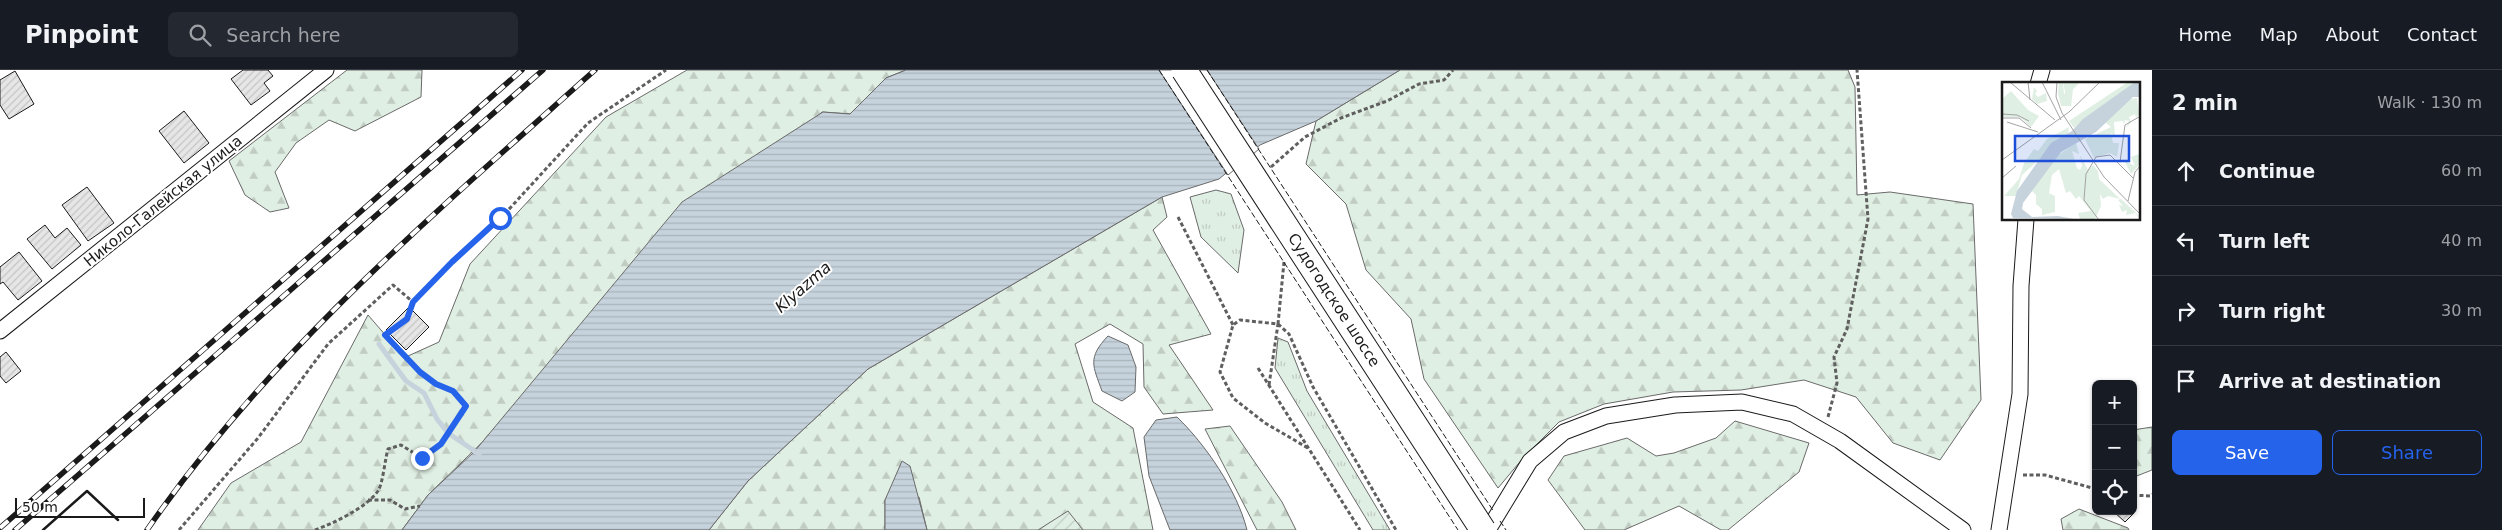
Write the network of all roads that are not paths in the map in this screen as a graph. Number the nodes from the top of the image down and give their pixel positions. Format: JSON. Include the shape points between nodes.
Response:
{"nodes":[{"id":1,"x":326,"y":70,"type":"edge"},
{"id":2,"x":1184,"y":70,"type":"edge"},
{"id":3,"x":2026,"y":220,"type":"edge"},
{"id":4,"x":0,"y":331,"type":"edge"},
{"id":5,"x":1483,"y":530,"type":"edge"},
{"id":6,"x":1488,"y":530,"type":"edge"},
{"id":7,"x":1963,"y":530,"type":"edge"},
{"id":8,"x":1999,"y":530,"type":"edge"}],
"edges":[{"from":1,"to":4,"type":"street","name":"Николо-Галейская улица"},
{"from":2,"to":5,"type":"main road","name":"Судогодское шоссе","bridge":true},
{"from":3,"to":8,"type":"street","via":[[2020,286],[2020,394]]},
{"from":6,"to":7,"type":"street","via":[[1530,461],[1564,432],[1606,416],[1675,405],[1742,402],[1794,414],[1840,441]]}]}
